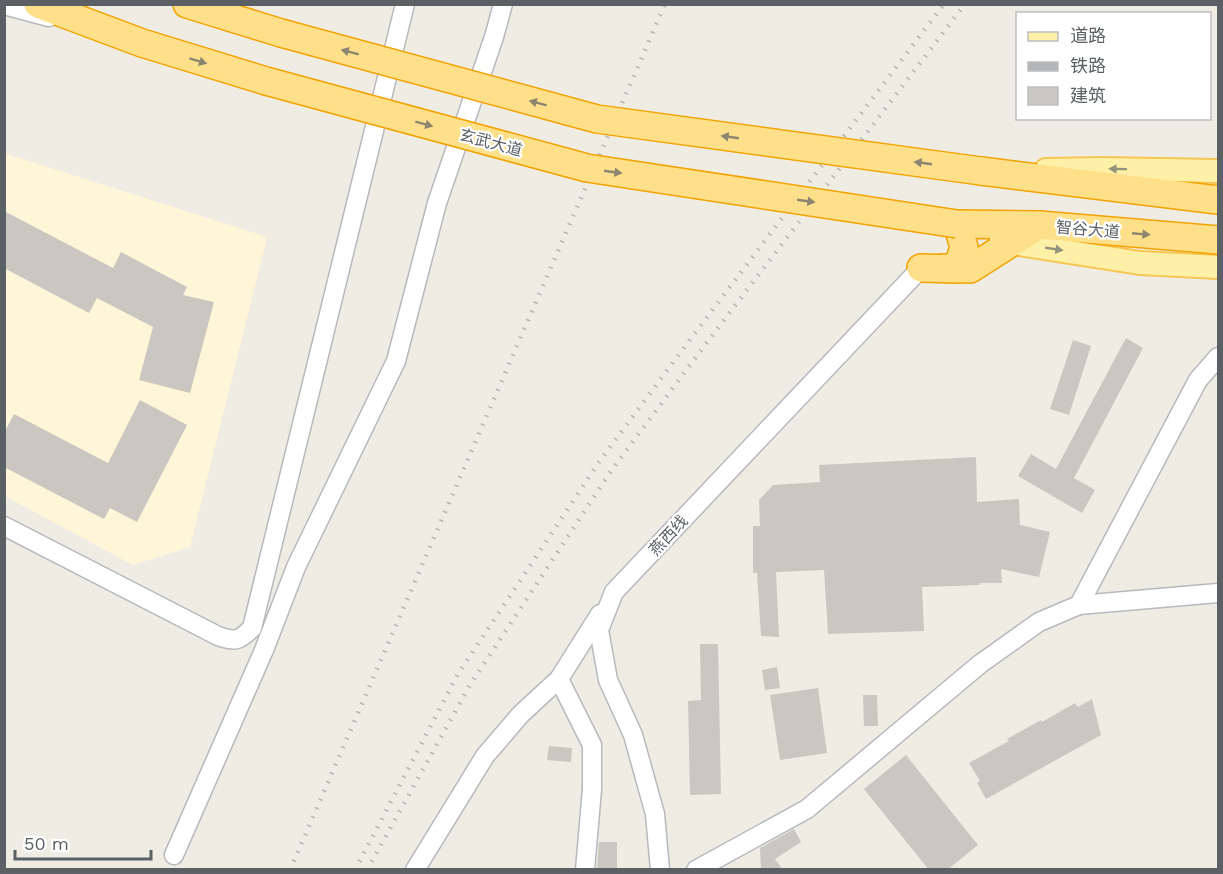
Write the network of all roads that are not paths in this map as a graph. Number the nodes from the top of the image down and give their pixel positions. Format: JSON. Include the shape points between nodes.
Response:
{"nodes":[{"id":1,"x":4,"y":4,"type":"edge"},
{"id":2,"x":38,"y":4,"type":"edge"},
{"id":3,"x":187,"y":4,"type":"edge"},
{"id":4,"x":405,"y":4,"type":"edge"},
{"id":5,"x":503,"y":4,"type":"edge"},
{"id":6,"x":142,"y":43,"type":"junction"},
{"id":7,"x":981,"y":171,"type":"junction"},
{"id":8,"x":1218,"y":171,"type":"edge"},
{"id":9,"x":1218,"y":200,"type":"edge"},
{"id":10,"x":957,"y":224,"type":"junction"},
{"id":11,"x":1039,"y":225,"type":"junction"},
{"id":12,"x":1218,"y":240,"type":"edge"},
{"id":13,"x":1012,"y":243,"type":"junction"},
{"id":14,"x":1218,"y":267,"type":"edge"},
{"id":15,"x":921,"y":268,"type":"junction"},
{"id":16,"x":1218,"y":357,"type":"edge"},
{"id":17,"x":4,"y":526,"type":"edge"},
{"id":18,"x":614,"y":592,"type":"junction"},
{"id":19,"x":1218,"y":593,"type":"edge"},
{"id":20,"x":1079,"y":605,"type":"junction"},
{"id":21,"x":243,"y":638,"type":"junction"},
{"id":22,"x":264,"y":651,"type":"junction"},
{"id":23,"x":559,"y":679,"type":"junction"},
{"id":24,"x":174,"y":855,"type":"dead end"},
{"id":25,"x":415,"y":870,"type":"edge"},
{"id":26,"x":585,"y":870,"type":"edge"},
{"id":27,"x":660,"y":870,"type":"edge"},
{"id":28,"x":696,"y":870,"type":"edge"}],
"edges":[{"from":1,"to":6,"type":"street"},
{"from":2,"to":6,"type":"highway","name":"玄武大道"},
{"from":7,"to":3,"type":"highway","one_way":true,"bridge":true,"via":[[597,119]]},
{"from":4,"to":21,"type":"street","via":[[252,628]]},
{"from":5,"to":22,"type":"street","via":[[437,203],[396,361],[297,567]]},
{"from":6,"to":10,"type":"highway","name":"玄武大道","one_way":true,"bridge":true,"via":[[266,81],[587,168]]},
{"from":8,"to":7,"type":"main road","one_way":true},
{"from":7,"to":9,"type":"highway"},
{"from":10,"to":11,"type":"highway","name":"智谷大道"},
{"from":10,"to":13,"type":"main road"},
{"from":10,"to":15,"type":"highway","via":[[964,248],[957,268]]},
{"from":11,"to":12,"type":"highway","name":"智谷大道","one_way":true},
{"from":11,"to":13,"type":"highway"},
{"from":13,"to":14,"type":"main road","one_way":true,"via":[[1140,263]]},
{"from":13,"to":15,"type":"highway","via":[[970,269]]},
{"from":15,"to":18,"type":"street","name":"燕西线"},
{"from":16,"to":20,"type":"street","via":[[1198,380]]},
{"from":17,"to":21,"type":"street","via":[[219,636],[231,641]]},
{"from":18,"to":23,"type":"street"},
{"from":18,"to":27,"type":"street","name":"燕西线","via":[[600,630],[608,680],[633,735],[655,814]]},
{"from":19,"to":20,"type":"street"},
{"from":20,"to":28,"type":"street","via":[[1039,622],[981,664],[807,809]]},
{"from":21,"to":22,"type":"street"},
{"from":22,"to":24,"type":"street"},
{"from":23,"to":25,"type":"street","via":[[521,714],[485,756]]},
{"from":23,"to":26,"type":"street","via":[[592,745]]}]}
